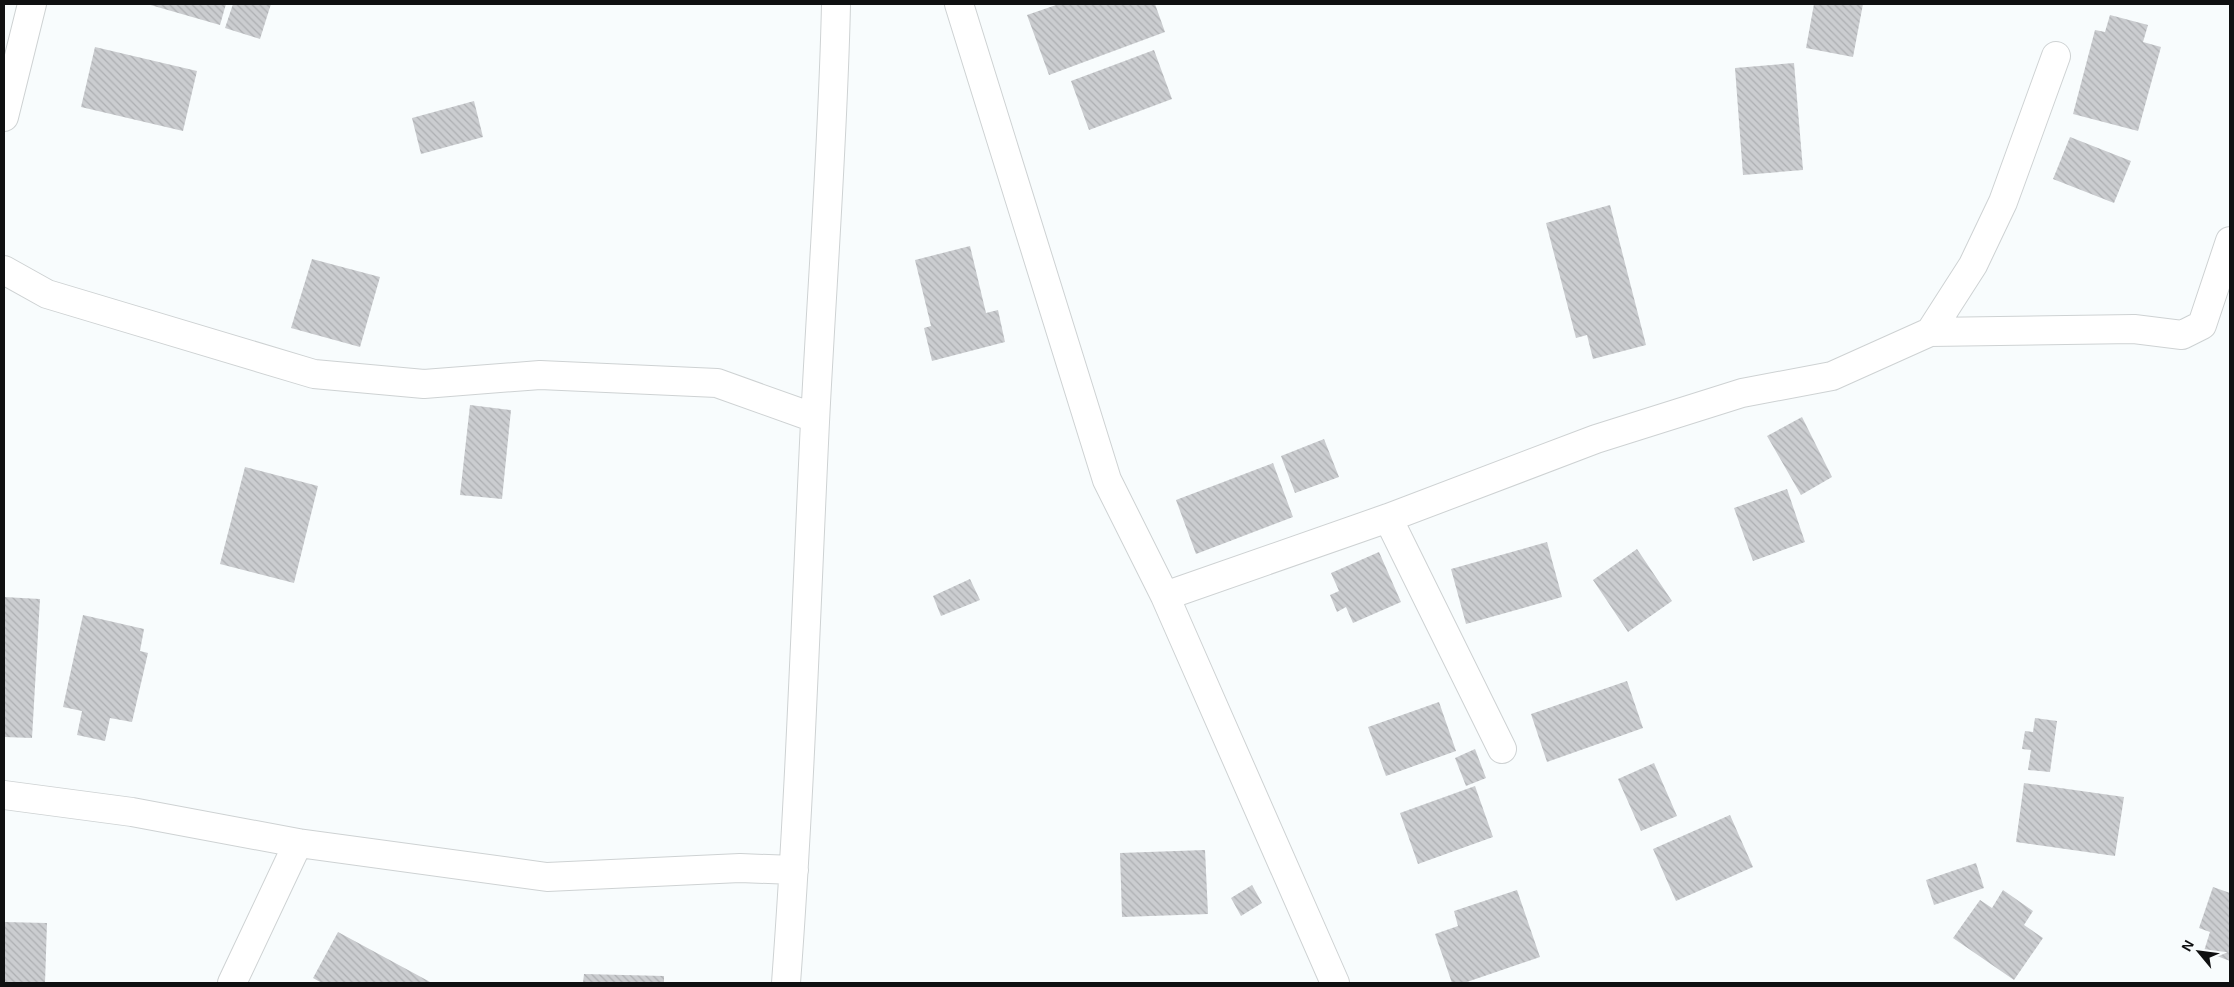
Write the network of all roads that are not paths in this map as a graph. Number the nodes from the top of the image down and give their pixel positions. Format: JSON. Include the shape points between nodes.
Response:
{"nodes":[{"id":1,"x":32,"y":4,"type":"edge"},
{"id":2,"x":836,"y":4,"type":"edge"},
{"id":3,"x":959,"y":4,"type":"edge"},
{"id":4,"x":2056,"y":56,"type":"dead end"},
{"id":5,"x":4,"y":117,"type":"edge"},
{"id":6,"x":2230,"y":240,"type":"edge"},
{"id":7,"x":4,"y":270,"type":"edge"},
{"id":8,"x":1930,"y":332,"type":"junction"},
{"id":9,"x":815,"y":418,"type":"junction"},
{"id":10,"x":1388,"y":518,"type":"junction"},
{"id":11,"x":1165,"y":596,"type":"junction"},
{"id":12,"x":1502,"y":749,"type":"dead end"},
{"id":13,"x":4,"y":795,"type":"edge"},
{"id":14,"x":298,"y":843,"type":"junction"},
{"id":15,"x":794,"y":870,"type":"junction"},
{"id":16,"x":232,"y":983,"type":"edge"},
{"id":17,"x":786,"y":983,"type":"edge"},
{"id":18,"x":1335,"y":983,"type":"edge"}],
"edges":[{"from":1,"to":5,"type":"street"},
{"from":2,"to":9,"type":"street","via":[[834,97]]},
{"from":3,"to":11,"type":"street","via":[[1107,480]]},
{"from":4,"to":8,"type":"street","via":[[2003,202],[1974,265]]},
{"from":6,"to":8,"type":"street","via":[[2202,326],[2182,335],[2134,329]]},
{"from":7,"to":9,"type":"street","via":[[47,294],[314,374],[424,384],[540,375],[716,383]]},
{"from":8,"to":10,"type":"street","via":[[1832,376],[1742,393],[1596,439]]},
{"from":9,"to":15,"type":"street"},
{"from":10,"to":11,"type":"street"},
{"from":10,"to":12,"type":"street"},
{"from":11,"to":18,"type":"street"},
{"from":13,"to":14,"type":"street","via":[[132,812]]},
{"from":14,"to":15,"type":"street","via":[[547,876],[740,868]]},
{"from":14,"to":16,"type":"street"},
{"from":15,"to":17,"type":"street"}]}
